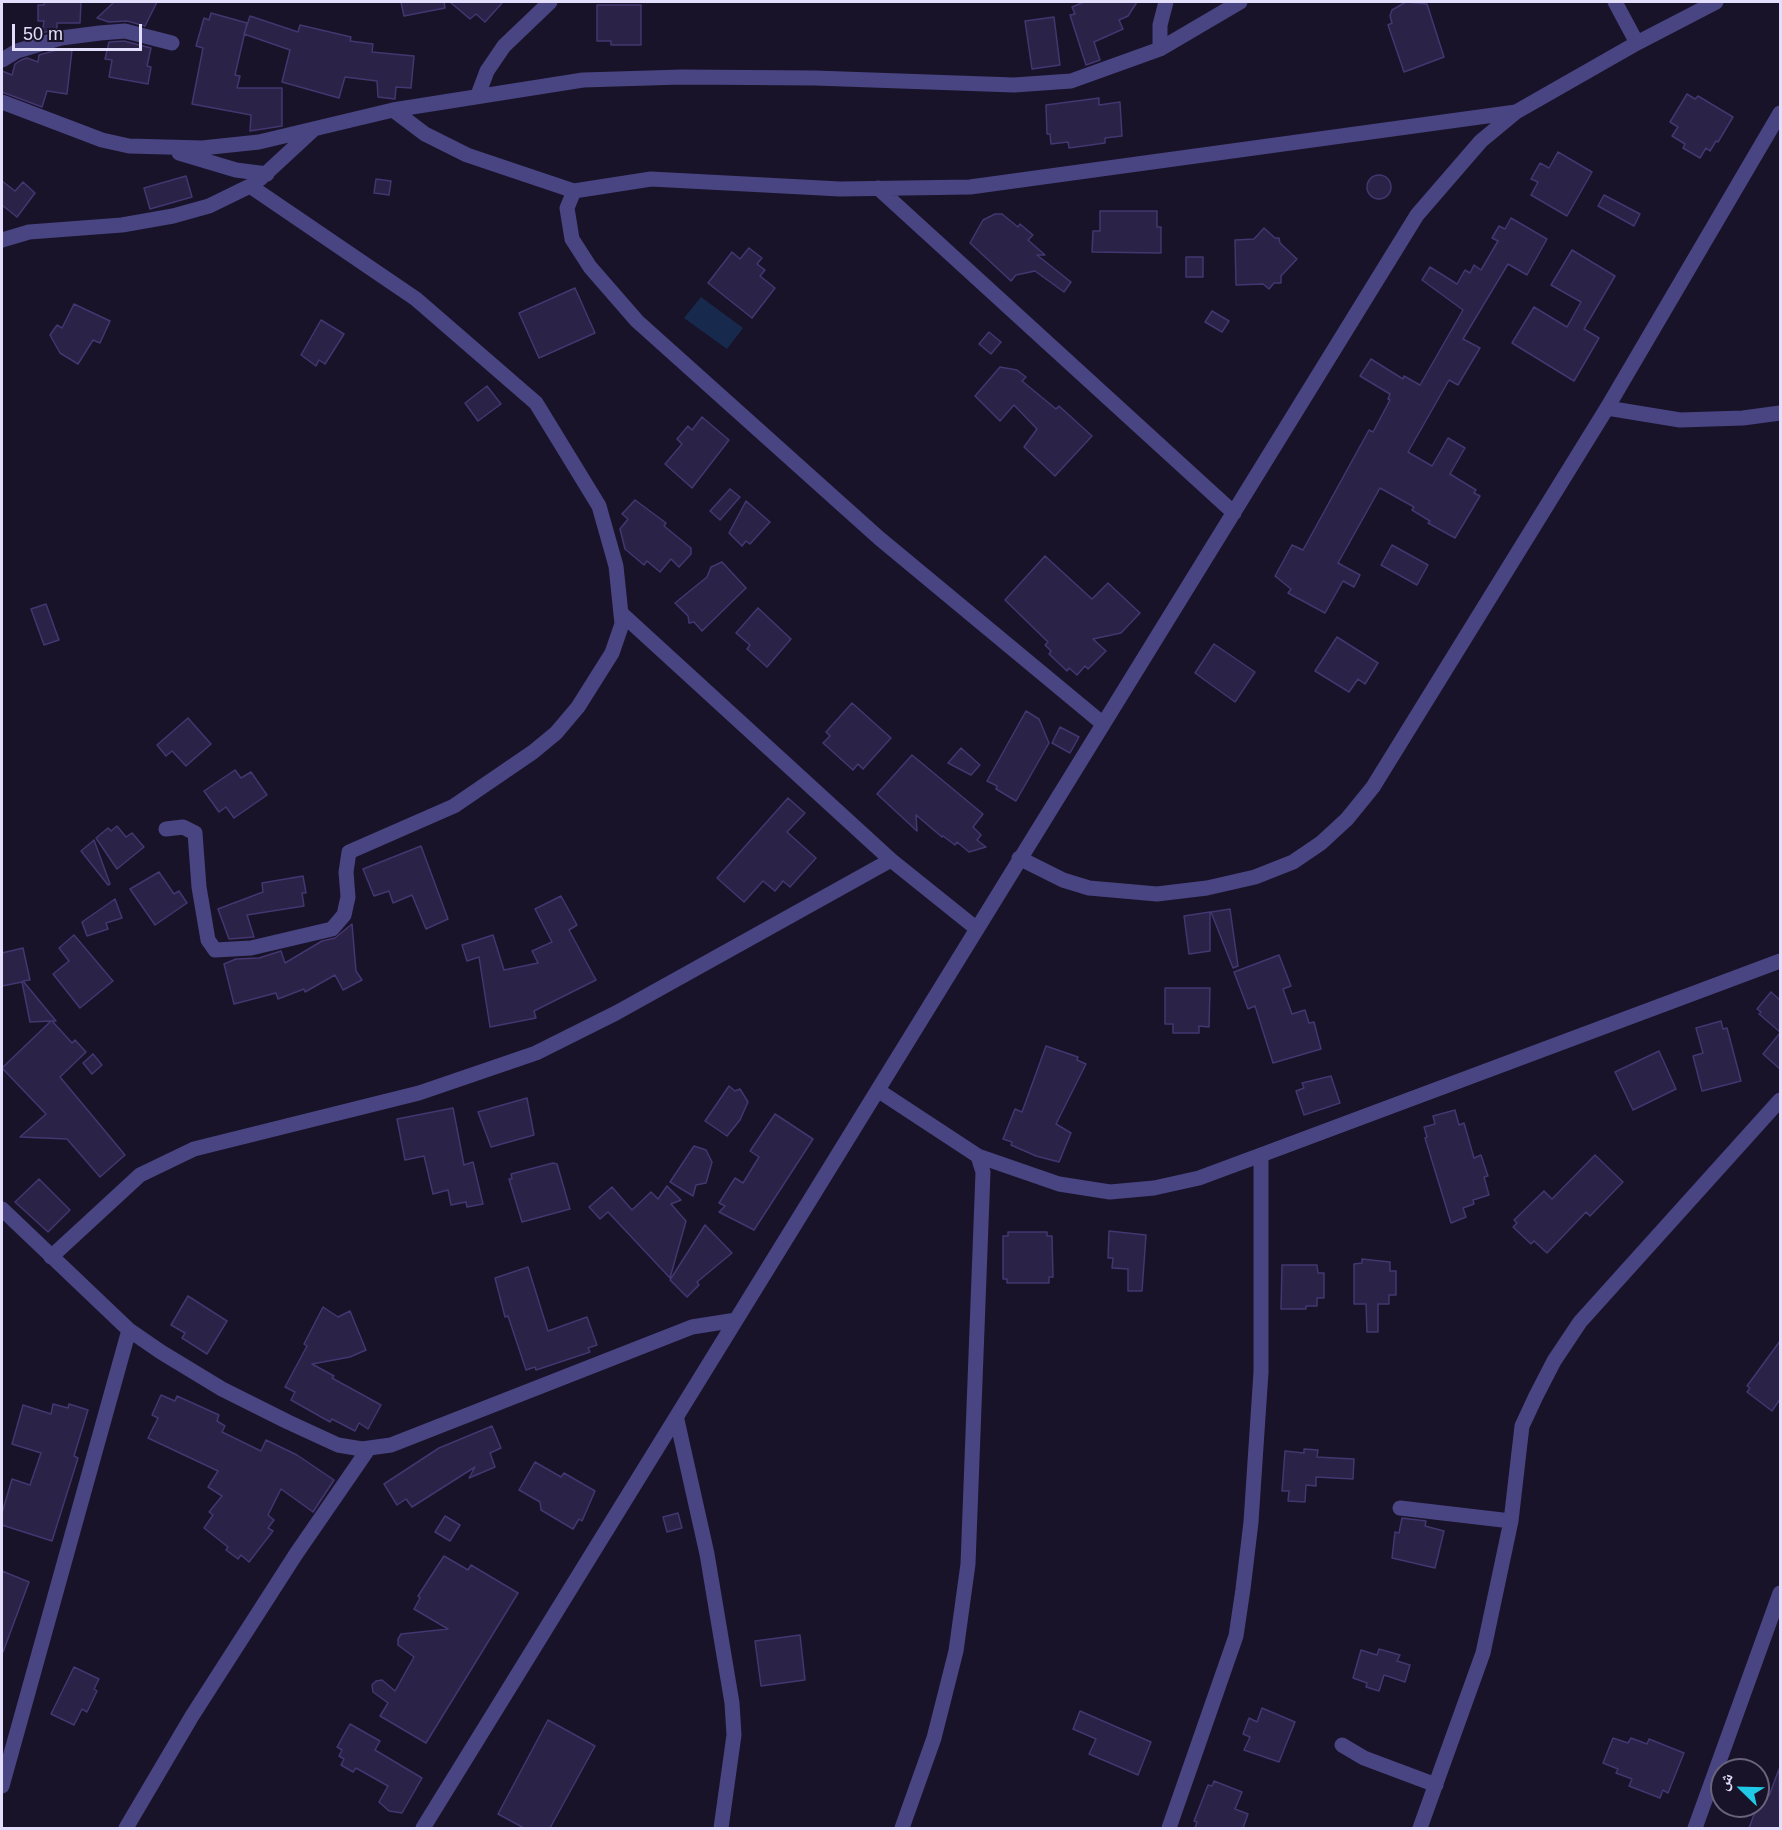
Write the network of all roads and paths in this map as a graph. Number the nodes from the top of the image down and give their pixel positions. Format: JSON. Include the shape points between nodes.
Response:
{"nodes":[{"id":1,"x":550,"y":2,"type":"edge"},
{"id":2,"x":1166,"y":2,"type":"edge"},
{"id":3,"x":1240,"y":2,"type":"edge"},
{"id":4,"x":1615,"y":2,"type":"edge"},
{"id":5,"x":1716,"y":2,"type":"edge"},
{"id":6,"x":172,"y":43,"type":"dead end"},
{"id":7,"x":1637,"y":43,"type":"junction"},
{"id":8,"x":1160,"y":49,"type":"junction"},
{"id":9,"x":2,"y":60,"type":"edge"},
{"id":10,"x":478,"y":95,"type":"junction"},
{"id":11,"x":2,"y":102,"type":"edge"},
{"id":12,"x":393,"y":110,"type":"junction"},
{"id":13,"x":1516,"y":112,"type":"junction"},
{"id":14,"x":1780,"y":113,"type":"edge"},
{"id":15,"x":314,"y":129,"type":"junction"},
{"id":16,"x":165,"y":148,"type":"junction"},
{"id":17,"x":267,"y":174,"type":"junction"},
{"id":18,"x":250,"y":186,"type":"junction"},
{"id":19,"x":878,"y":188,"type":"junction"},
{"id":20,"x":574,"y":191,"type":"junction"},
{"id":21,"x":2,"y":240,"type":"edge"},
{"id":22,"x":1607,"y":408,"type":"junction"},
{"id":23,"x":1780,"y":412,"type":"edge"},
{"id":24,"x":1234,"y":513,"type":"junction"},
{"id":25,"x":621,"y":613,"type":"junction"},
{"id":26,"x":1102,"y":723,"type":"junction"},
{"id":27,"x":166,"y":829,"type":"dead end"},
{"id":28,"x":1019,"y":858,"type":"junction"},
{"id":29,"x":891,"y":860,"type":"junction"},
{"id":30,"x":977,"y":929,"type":"junction"},
{"id":31,"x":1780,"y":962,"type":"edge"},
{"id":32,"x":879,"y":1091,"type":"junction"},
{"id":33,"x":1780,"y":1101,"type":"edge"},
{"id":34,"x":1261,"y":1155,"type":"junction"},
{"id":35,"x":978,"y":1156,"type":"junction"},
{"id":36,"x":2,"y":1209,"type":"edge"},
{"id":37,"x":51,"y":1257,"type":"junction"},
{"id":38,"x":736,"y":1320,"type":"junction"},
{"id":39,"x":129,"y":1330,"type":"junction"},
{"id":40,"x":677,"y":1420,"type":"junction"},
{"id":41,"x":369,"y":1448,"type":"junction"},
{"id":42,"x":1400,"y":1508,"type":"dead end"},
{"id":43,"x":1511,"y":1521,"type":"junction"},
{"id":44,"x":1780,"y":1593,"type":"edge"},
{"id":45,"x":1342,"y":1745,"type":"dead end"},
{"id":46,"x":2,"y":1785,"type":"edge"},
{"id":47,"x":1436,"y":1785,"type":"junction"},
{"id":48,"x":126,"y":1828,"type":"edge"},
{"id":49,"x":423,"y":1828,"type":"edge"},
{"id":50,"x":721,"y":1828,"type":"edge"},
{"id":51,"x":902,"y":1828,"type":"edge"},
{"id":52,"x":1169,"y":1828,"type":"edge"},
{"id":53,"x":1420,"y":1828,"type":"edge"},
{"id":54,"x":1695,"y":1828,"type":"edge"}],
"edges":[{"from":1,"to":10,"type":"street","via":[[504,46],[487,71]]},
{"from":2,"to":8,"type":"street","via":[[1160,25]]},
{"from":3,"to":8,"type":"street"},
{"from":4,"to":7,"type":"street"},
{"from":5,"to":7,"type":"street"},
{"from":6,"to":9,"type":"street","via":[[124,31],[100,33],[61,38],[17,51]]},
{"from":7,"to":13,"type":"street"},
{"from":8,"to":10,"type":"street","via":[[1071,81],[1014,85],[682,77],[583,80]]},
{"from":10,"to":12,"type":"street"},
{"from":11,"to":16,"type":"street","via":[[102,140]]},
{"from":12,"to":15,"type":"street"},
{"from":12,"to":20,"type":"street","via":[[425,134],[467,155]]},
{"from":13,"to":19,"type":"street","via":[[1004,183]]},
{"from":13,"to":24,"type":"street","via":[[1481,141],[1417,216]]},
{"from":14,"to":22,"type":"street"},
{"from":15,"to":16,"type":"street","via":[[259,142]]},
{"from":15,"to":17,"type":"street"},
{"from":16,"to":17,"type":"street","via":[[236,170]]},
{"from":17,"to":18,"type":"street"},
{"from":18,"to":21,"type":"street","via":[[209,206],[173,216],[122,225],[29,232]]},
{"from":18,"to":25,"type":"street","via":[[407,292],[536,403],[599,506],[616,566]]},
{"from":19,"to":20,"type":"street","via":[[651,179]]},
{"from":19,"to":24,"type":"street"},
{"from":20,"to":26,"type":"street","via":[[567,208],[572,240],[590,267],[638,321],[879,538]]},
{"from":22,"to":23,"type":"street","via":[[1680,420],[1743,418]]},
{"from":22,"to":28,"type":"street","via":[[1373,787],[1347,819],[1320,843],[1293,862],[1254,877],[1157,894],[1089,888]]},
{"from":24,"to":26,"type":"street"},
{"from":25,"to":27,"type":"street","via":[[622,624],[612,653],[578,707],[556,733],[454,806],[349,852],[348,897],[344,915],[332,929],[236,951],[215,950],[208,940],[195,833],[183,827]]},
{"from":25,"to":29,"type":"street"},
{"from":26,"to":28,"type":"street"},
{"from":28,"to":30,"type":"street"},
{"from":29,"to":30,"type":"street"},
{"from":29,"to":37,"type":"street","via":[[616,1013],[536,1053],[419,1093],[194,1149],[140,1175]]},
{"from":30,"to":32,"type":"street"},
{"from":31,"to":34,"type":"street"},
{"from":32,"to":35,"type":"street"},
{"from":32,"to":38,"type":"street"},
{"from":33,"to":43,"type":"street","via":[[1620,1275],[1580,1322],[1554,1361],[1521,1426]]},
{"from":34,"to":35,"type":"street","via":[[1199,1178],[1154,1188],[1110,1191],[1059,1184]]},
{"from":34,"to":52,"type":"street","via":[[1261,1372],[1243,1589],[1236,1636]]},
{"from":35,"to":51,"type":"street","via":[[983,1172],[968,1564],[956,1651],[934,1738]]},
{"from":36,"to":37,"type":"street"},
{"from":37,"to":39,"type":"street"},
{"from":38,"to":40,"type":"street"},
{"from":38,"to":41,"type":"street","via":[[692,1327],[391,1445]]},
{"from":39,"to":41,"type":"street","via":[[222,1389],[288,1422],[338,1445]]},
{"from":39,"to":46,"type":"street"},
{"from":40,"to":49,"type":"street"},
{"from":40,"to":50,"type":"street","via":[[708,1554],[732,1703],[734,1734]]},
{"from":41,"to":48,"type":"street","via":[[211,1685]]},
{"from":42,"to":43,"type":"street"},
{"from":43,"to":47,"type":"street","via":[[1483,1653]]},
{"from":44,"to":54,"type":"street"},
{"from":45,"to":47,"type":"street","via":[[1364,1758]]},
{"from":47,"to":53,"type":"street"}]}
